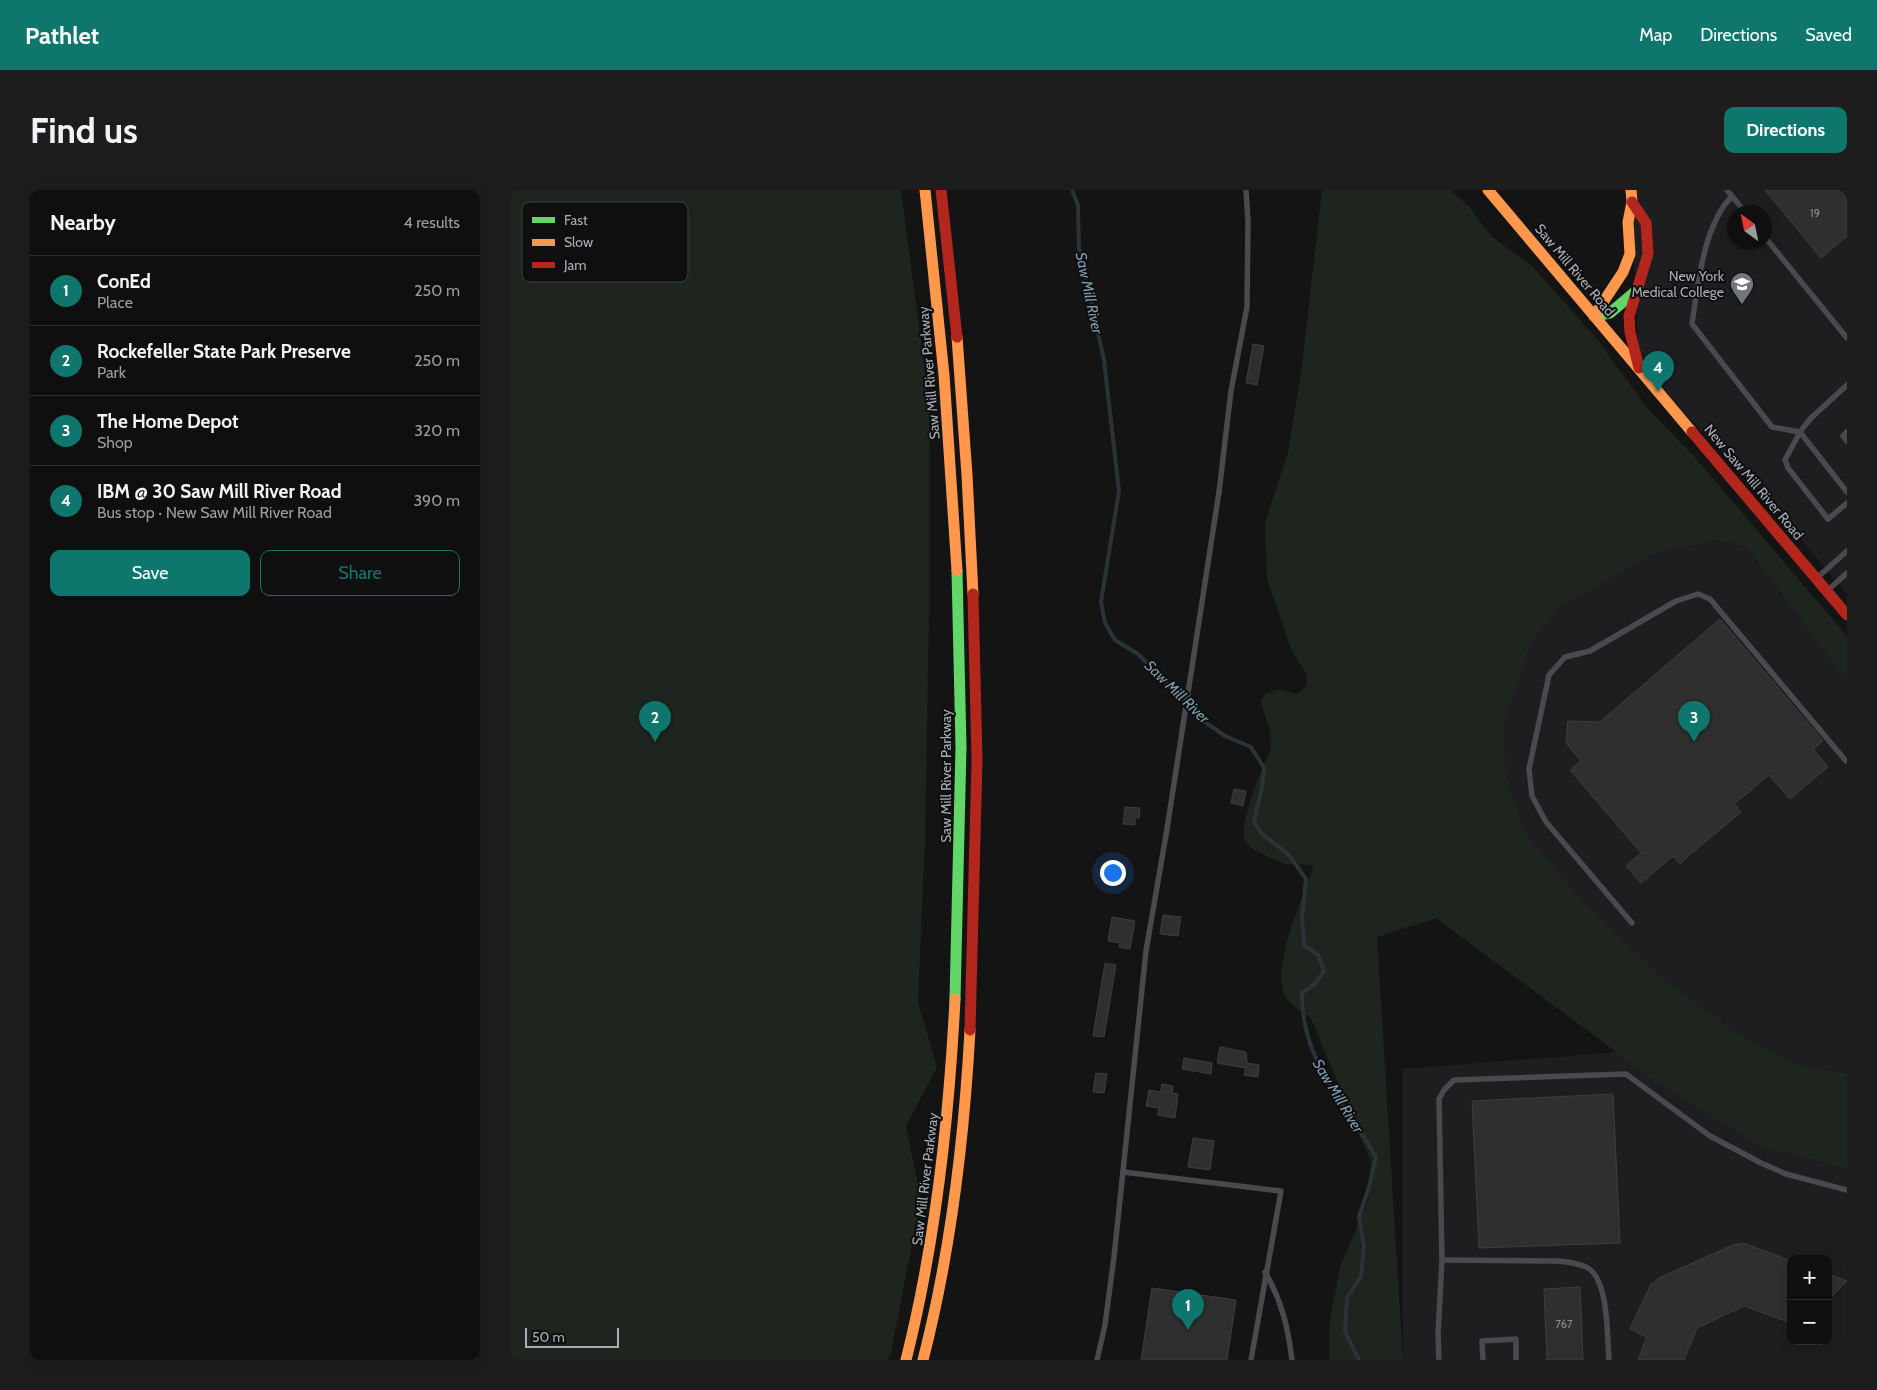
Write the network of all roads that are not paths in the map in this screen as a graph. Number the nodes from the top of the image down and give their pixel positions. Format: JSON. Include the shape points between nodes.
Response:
{"nodes":[{"id":1,"x":925,"y":190,"type":"edge"},
{"id":2,"x":942,"y":190,"type":"edge"},
{"id":3,"x":1246,"y":190,"type":"edge"},
{"id":4,"x":1488,"y":190,"type":"edge"},
{"id":5,"x":1631,"y":190,"type":"edge"},
{"id":6,"x":1727,"y":190,"type":"edge"},
{"id":7,"x":1732,"y":196,"type":"junction"},
{"id":8,"x":1632,"y":202,"type":"junction"},
{"id":9,"x":1739,"y":205,"type":"edge"},
{"id":10,"x":1772,"y":246,"type":"edge"},
{"id":11,"x":1638,"y":290,"type":"junction"},
{"id":12,"x":1594,"y":316,"type":"junction"},
{"id":13,"x":1847,"y":338,"type":"edge"},
{"id":14,"x":1638,"y":368,"type":"junction"},
{"id":15,"x":1847,"y":385,"type":"edge"},
{"id":16,"x":1800,"y":432,"type":"junction"},
{"id":17,"x":1847,"y":432,"type":"edge"},
{"id":18,"x":1847,"y":441,"type":"edge"},
{"id":19,"x":1847,"y":492,"type":"edge"},
{"id":20,"x":1847,"y":503,"type":"edge"},
{"id":21,"x":1847,"y":551,"type":"edge"},
{"id":22,"x":1847,"y":573,"type":"edge"},
{"id":23,"x":1816,"y":579,"type":"junction"},
{"id":24,"x":1826,"y":591,"type":"junction"},
{"id":25,"x":1847,"y":615,"type":"edge"},
{"id":26,"x":1846,"y":761,"type":"edge"},
{"id":27,"x":1632,"y":923,"type":"dead end"},
{"id":28,"x":1123,"y":1172,"type":"junction"},
{"id":29,"x":1847,"y":1190,"type":"edge"},
{"id":30,"x":953,"y":1217,"type":"junction"},
{"id":31,"x":1442,"y":1260,"type":"junction"},
{"id":32,"x":1265,"y":1272,"type":"junction"},
{"id":33,"x":941,"y":1337,"type":"dead end"},
{"id":34,"x":906,"y":1360,"type":"edge"},
{"id":35,"x":923,"y":1360,"type":"edge"},
{"id":36,"x":1097,"y":1360,"type":"edge"},
{"id":37,"x":1251,"y":1360,"type":"edge"},
{"id":38,"x":1292,"y":1360,"type":"edge"},
{"id":39,"x":1439,"y":1360,"type":"edge"},
{"id":40,"x":1483,"y":1360,"type":"edge"},
{"id":41,"x":1516,"y":1360,"type":"edge"},
{"id":42,"x":1609,"y":1360,"type":"edge"}],
"edges":[{"from":1,"to":34,"type":"main road","name":"Saw Mill River Parkway","via":[[943,356],[956,529],[961,706],[960,860],[953,1040],[942,1176],[929,1264]]},
{"from":2,"to":30,"type":"main road","via":[[964,416],[977,699],[971,997]]},
{"from":3,"to":28,"type":"lane","via":[[1247,307],[1230,391],[1219,492],[1146,950]]},
{"from":4,"to":12,"type":"main road","name":"Saw Mill River Road"},
{"from":5,"to":8,"type":"main road"},
{"from":6,"to":7,"type":"lane"},
{"from":7,"to":9,"type":"lane"},
{"from":7,"to":16,"type":"lane","via":[[1710,234],[1692,324],[1772,427]]},
{"from":8,"to":11,"type":"main road","via":[[1646,223],[1648,254]]},
{"from":8,"to":12,"type":"main road","via":[[1628,222],[1630,254],[1623,272]]},
{"from":10,"to":13,"type":"lane"},
{"from":11,"to":12,"type":"main road","via":[[1610,313]]},
{"from":11,"to":14,"type":"main road","via":[[1629,316]]},
{"from":12,"to":14,"type":"main road","name":"Saw Mill River Road"},
{"from":14,"to":23,"type":"main road","name":"New Saw Mill River Road"},
{"from":15,"to":16,"type":"lane"},
{"from":16,"to":19,"type":"lane"},
{"from":16,"to":20,"type":"lane","via":[[1785,460],[1788,468],[1828,519]]},
{"from":17,"to":18,"type":"lane","via":[[1842,436]]},
{"from":21,"to":23,"type":"lane"},
{"from":22,"to":24,"type":"lane"},
{"from":23,"to":24,"type":"main road","name":"New Saw Mill River Road"},
{"from":24,"to":25,"type":"main road","name":"New Saw Mill River Road"},
{"from":26,"to":27,"type":"lane","via":[[1710,599],[1698,594],[1676,601],[1590,651],[1565,657],[1550,675],[1530,759],[1530,788],[1546,822]]},
{"from":28,"to":32,"type":"lane","via":[[1281,1191]]},
{"from":28,"to":36,"type":"lane","via":[[1106,1315]]},
{"from":29,"to":31,"type":"lane","via":[[1761,1164],[1710,1136],[1626,1074],[1454,1080],[1439,1099]]},
{"from":30,"to":33,"type":"main road"},
{"from":30,"to":35,"type":"main road"},
{"from":31,"to":39,"type":"lane"},
{"from":31,"to":42,"type":"lane","via":[[1558,1261],[1589,1268],[1603,1292]]},
{"from":32,"to":37,"type":"lane"},
{"from":32,"to":38,"type":"lane","via":[[1278,1293],[1288,1325]]},
{"from":40,"to":41,"type":"lane","via":[[1482,1341],[1516,1339]]}]}
